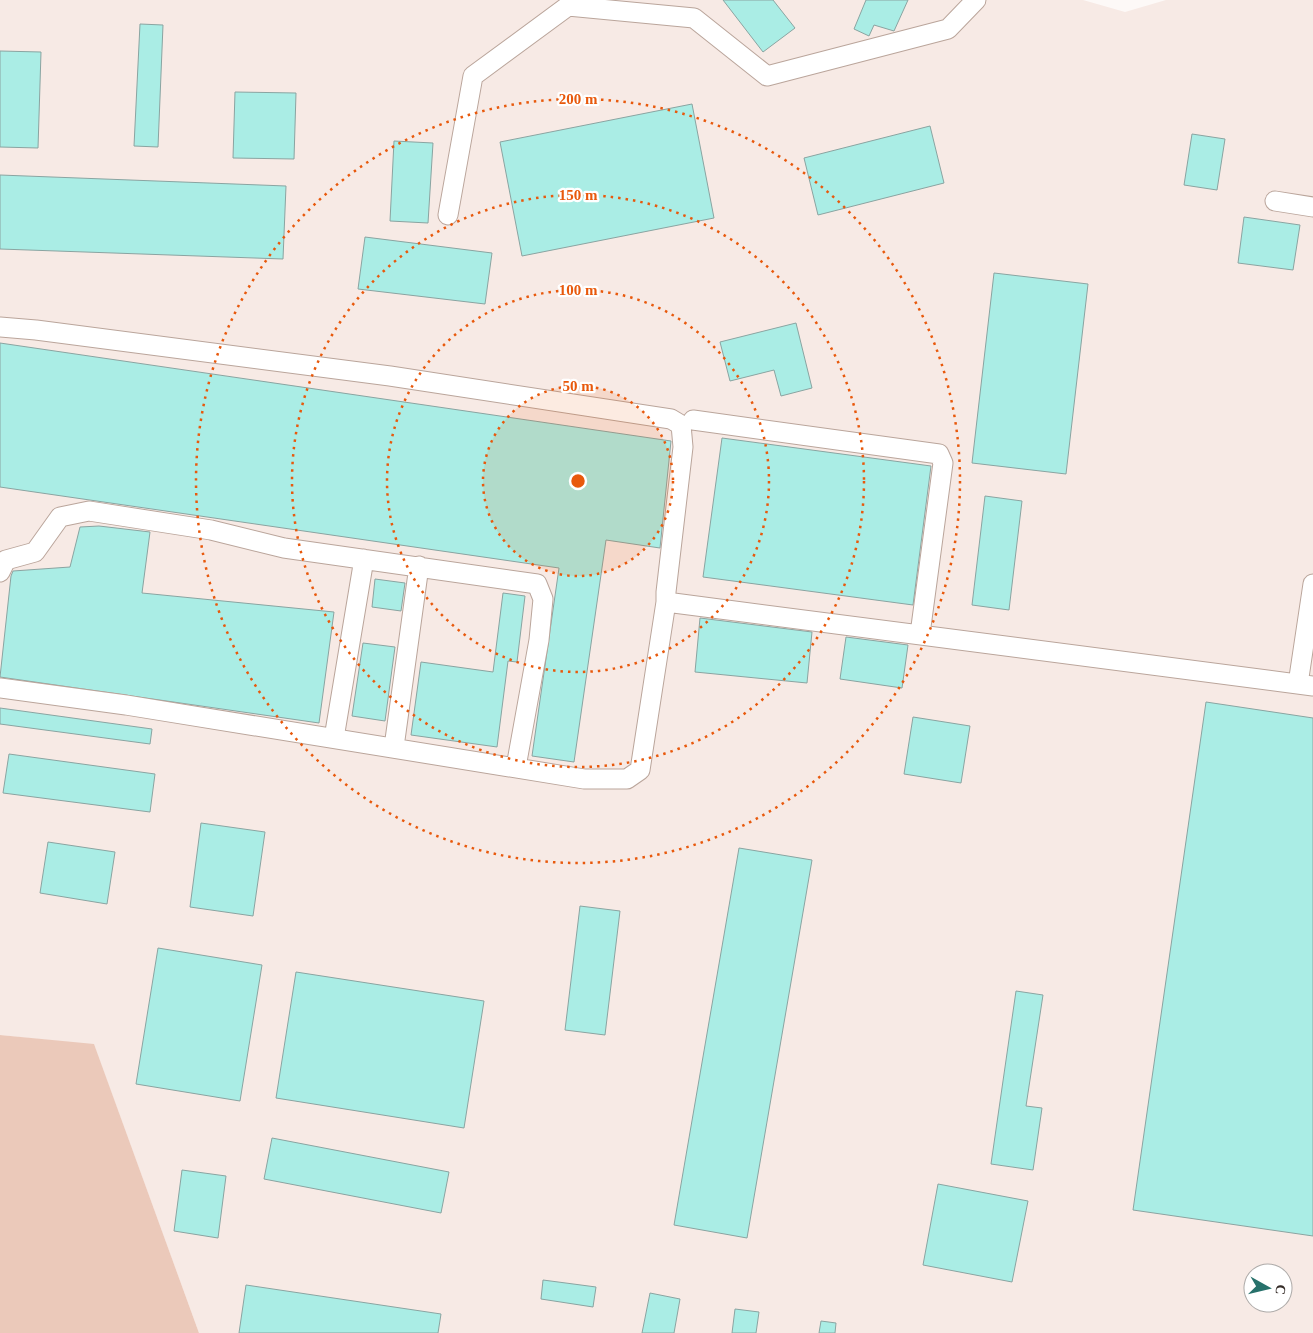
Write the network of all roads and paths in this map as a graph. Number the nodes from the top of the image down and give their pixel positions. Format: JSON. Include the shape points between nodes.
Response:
{"nodes":[{"id":1,"x":976,"y":0,"type":"edge"},
{"id":2,"x":1275,"y":201,"type":"dead end"},
{"id":3,"x":1313,"y":207,"type":"edge"},
{"id":4,"x":448,"y":215,"type":"dead end"},
{"id":5,"x":0,"y":327,"type":"edge"},
{"id":6,"x":693,"y":420,"type":"dead end"},
{"id":7,"x":364,"y":558,"type":"junction"},
{"id":8,"x":419,"y":566,"type":"junction"},
{"id":9,"x":0,"y":572,"type":"edge"},
{"id":10,"x":1313,"y":584,"type":"edge"},
{"id":11,"x":666,"y":602,"type":"junction"},
{"id":12,"x":920,"y":634,"type":"junction"},
{"id":13,"x":1306,"y":685,"type":"edge"},
{"id":14,"x":0,"y":688,"type":"edge"},
{"id":15,"x":334,"y":738,"type":"junction"},
{"id":16,"x":394,"y":747,"type":"junction"},
{"id":17,"x":516,"y":767,"type":"junction"}],
"edges":[{"from":1,"to":4,"type":"lane","via":[[948,30],[767,76],[694,18],[568,6],[473,76]]},
{"from":2,"to":3,"type":"lane"},
{"from":5,"to":11,"type":"lane","via":[[380,375],[671,418],[681,425],[683,447]]},
{"from":6,"to":12,"type":"lane","via":[[940,454],[943,463]]},
{"from":7,"to":8,"type":"lane"},
{"from":7,"to":9,"type":"lane","via":[[284,548],[211,530],[89,511],[60,517],[35,552],[6,560]]},
{"from":7,"to":15,"type":"lane"},
{"from":8,"to":16,"type":"lane"},
{"from":8,"to":17,"type":"lane","via":[[537,584],[544,599]]},
{"from":10,"to":13,"type":"lane"},
{"from":11,"to":12,"type":"lane"},
{"from":11,"to":17,"type":"lane","via":[[640,770],[627,779],[584,779]]},
{"from":12,"to":13,"type":"lane"},
{"from":14,"to":15,"type":"lane","via":[[126,704]]},
{"from":15,"to":16,"type":"lane"},
{"from":16,"to":17,"type":"lane"}]}
